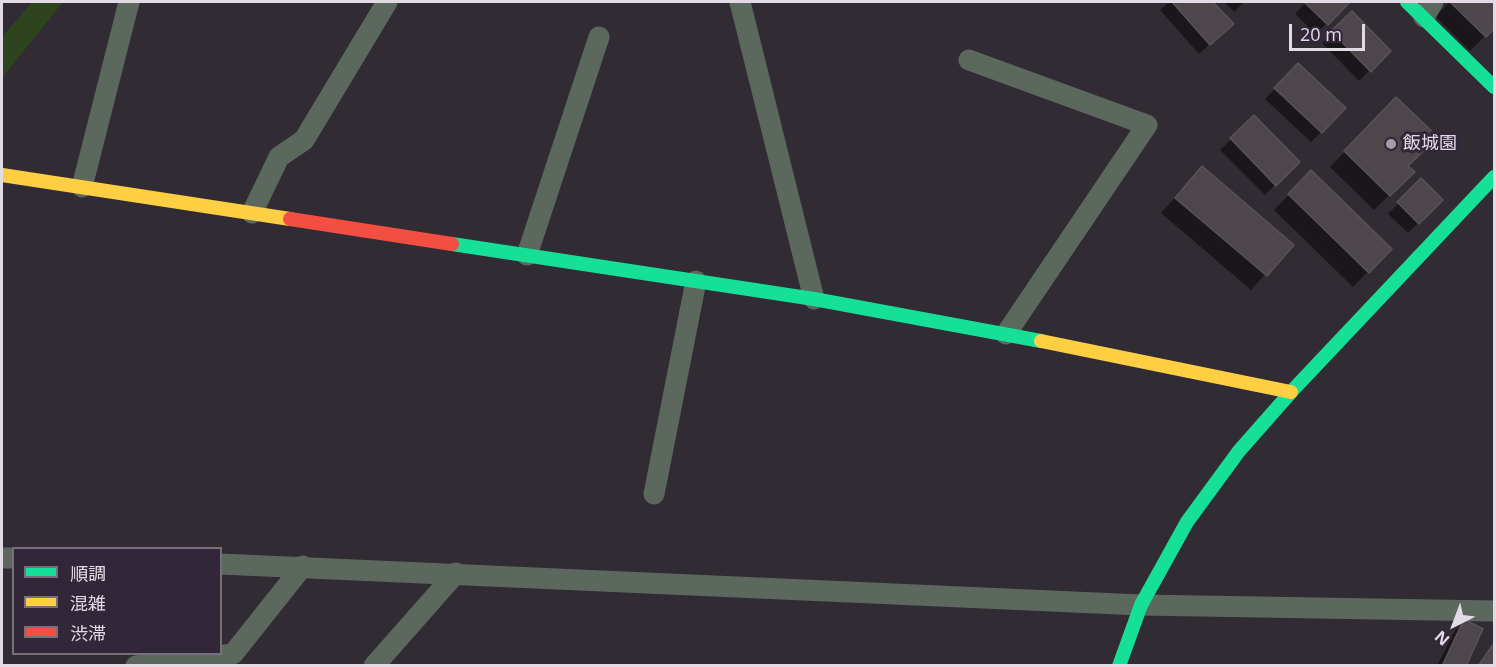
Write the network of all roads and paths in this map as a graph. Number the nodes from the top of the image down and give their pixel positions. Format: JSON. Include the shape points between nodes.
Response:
{"nodes":[{"id":1,"x":129,"y":2,"type":"edge"},
{"id":2,"x":387,"y":2,"type":"edge"},
{"id":3,"x":740,"y":2,"type":"edge"},
{"id":4,"x":1407,"y":2,"type":"edge"},
{"id":5,"x":1428,"y":9,"type":"edge"},
{"id":6,"x":599,"y":37,"type":"dead end"},
{"id":7,"x":969,"y":60,"type":"dead end"},
{"id":8,"x":1494,"y":87,"type":"edge"},
{"id":9,"x":2,"y":175,"type":"edge"},
{"id":10,"x":1494,"y":177,"type":"edge"},
{"id":11,"x":82,"y":187,"type":"junction"},
{"id":12,"x":252,"y":213,"type":"junction"},
{"id":13,"x":527,"y":255,"type":"junction"},
{"id":14,"x":696,"y":281,"type":"junction"},
{"id":15,"x":814,"y":299,"type":"junction"},
{"id":16,"x":1006,"y":334,"type":"junction"},
{"id":17,"x":1291,"y":392,"type":"junction"},
{"id":18,"x":654,"y":494,"type":"dead end"},
{"id":19,"x":222,"y":564,"type":"edge"},
{"id":20,"x":303,"y":566,"type":"junction"},
{"id":21,"x":456,"y":573,"type":"junction"},
{"id":22,"x":1141,"y":605,"type":"junction"},
{"id":23,"x":1494,"y":611,"type":"edge"},
{"id":24,"x":136,"y":666,"type":"edge"},
{"id":25,"x":374,"y":666,"type":"edge"},
{"id":26,"x":1119,"y":666,"type":"edge"}],
"edges":[{"from":1,"to":11,"type":"street"},
{"from":2,"to":12,"type":"street","via":[[304,140],[279,158]]},
{"from":3,"to":15,"type":"street"},
{"from":4,"to":5,"type":"street"},
{"from":5,"to":8,"type":"street"},
{"from":6,"to":13,"type":"street"},
{"from":7,"to":16,"type":"street","via":[[1148,125]]},
{"from":9,"to":11,"type":"street"},
{"from":10,"to":17,"type":"street"},
{"from":11,"to":12,"type":"street"},
{"from":12,"to":13,"type":"street"},
{"from":13,"to":14,"type":"street"},
{"from":14,"to":15,"type":"street"},
{"from":14,"to":18,"type":"street"},
{"from":15,"to":16,"type":"street"},
{"from":16,"to":17,"type":"street"},
{"from":17,"to":22,"type":"street","via":[[1239,451],[1187,522]]},
{"from":19,"to":20,"type":"street"},
{"from":20,"to":21,"type":"street"},
{"from":20,"to":24,"type":"street","via":[[232,654]]},
{"from":21,"to":22,"type":"street"},
{"from":21,"to":25,"type":"street"},
{"from":22,"to":23,"type":"street"},
{"from":22,"to":26,"type":"street"}]}
